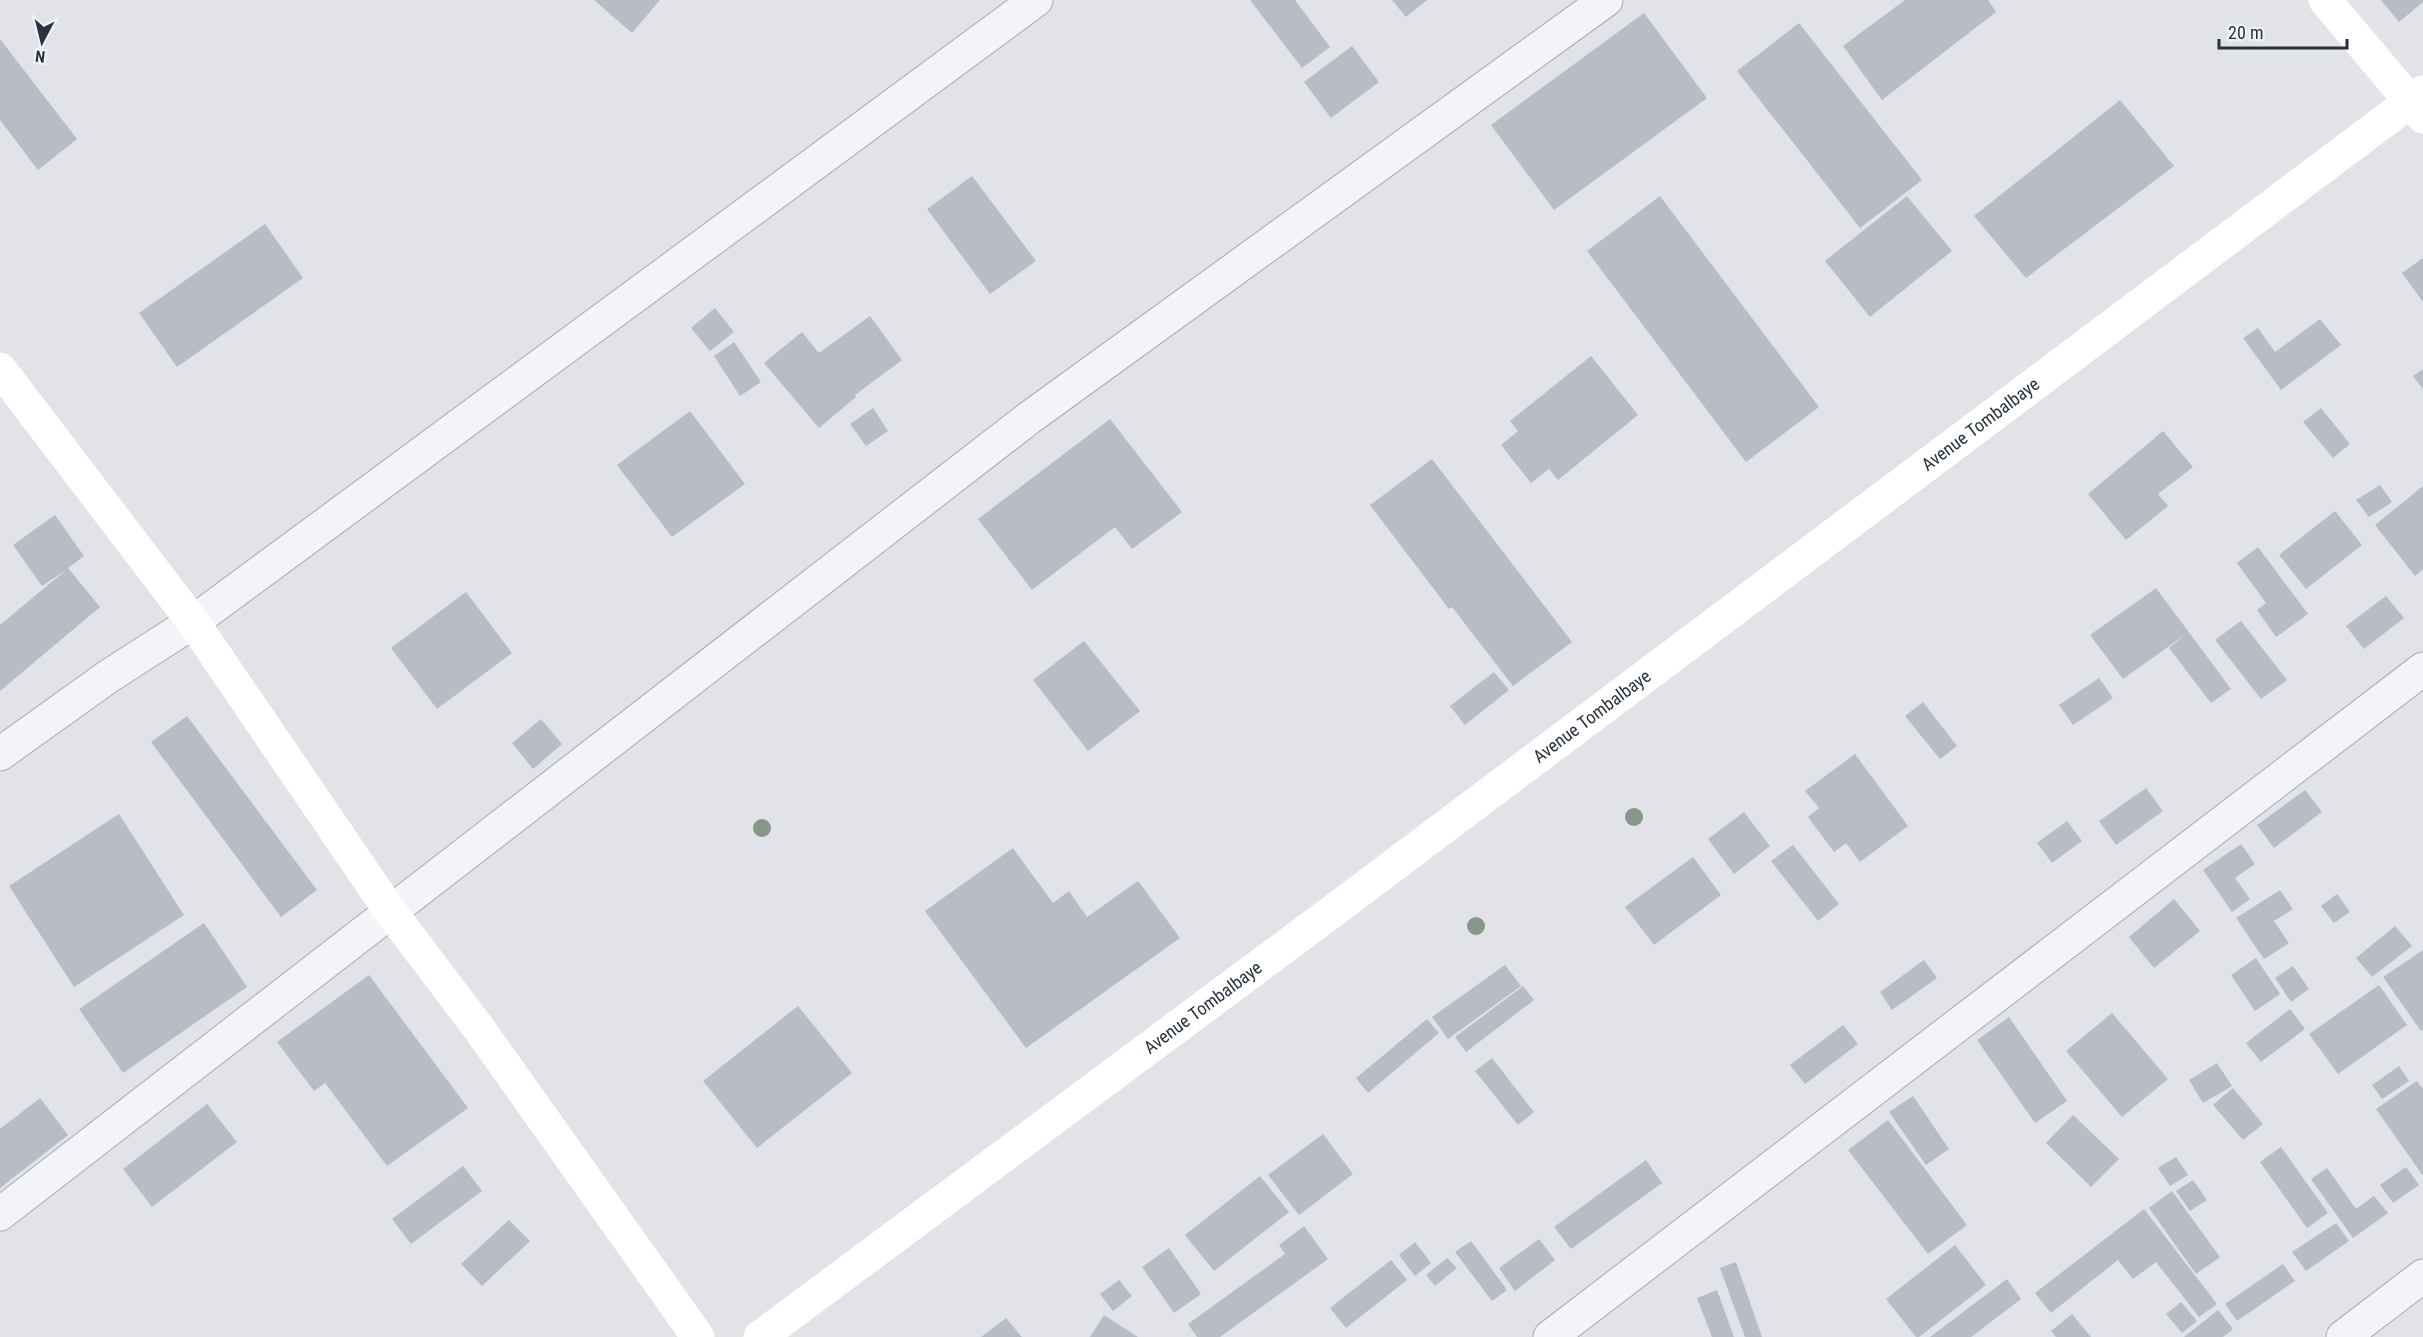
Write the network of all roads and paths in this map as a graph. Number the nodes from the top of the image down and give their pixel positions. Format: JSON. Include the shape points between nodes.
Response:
{"nodes":[{"id":1,"x":1036,"y":0,"type":"edge"},
{"id":2,"x":1606,"y":0,"type":"edge"},
{"id":3,"x":2325,"y":0,"type":"edge"},
{"id":4,"x":2419,"y":103,"type":"edge"},
{"id":5,"x":0,"y":369,"type":"edge"},
{"id":6,"x":193,"y":622,"type":"junction"},
{"id":7,"x":2423,"y":669,"type":"edge"},
{"id":8,"x":0,"y":754,"type":"edge"},
{"id":9,"x":390,"y":911,"type":"junction"},
{"id":10,"x":0,"y":1214,"type":"edge"},
{"id":11,"x":2423,"y":1276,"type":"edge"},
{"id":12,"x":698,"y":1337,"type":"edge"},
{"id":13,"x":760,"y":1337,"type":"edge"},
{"id":14,"x":1550,"y":1337,"type":"edge"},
{"id":15,"x":2343,"y":1337,"type":"edge"}],
"edges":[{"from":1,"to":6,"type":"street"},
{"from":2,"to":9,"type":"street","via":[[1029,418]]},
{"from":3,"to":4,"type":"main road"},
{"from":4,"to":13,"type":"main road","name":"Avenue Tombalbaye"},
{"from":5,"to":6,"type":"main road"},
{"from":6,"to":8,"type":"street","via":[[109,675]]},
{"from":6,"to":9,"type":"main road"},
{"from":7,"to":14,"type":"street"},
{"from":9,"to":10,"type":"street"},
{"from":9,"to":12,"type":"main road","via":[[487,1040]]},
{"from":11,"to":15,"type":"street"}]}
